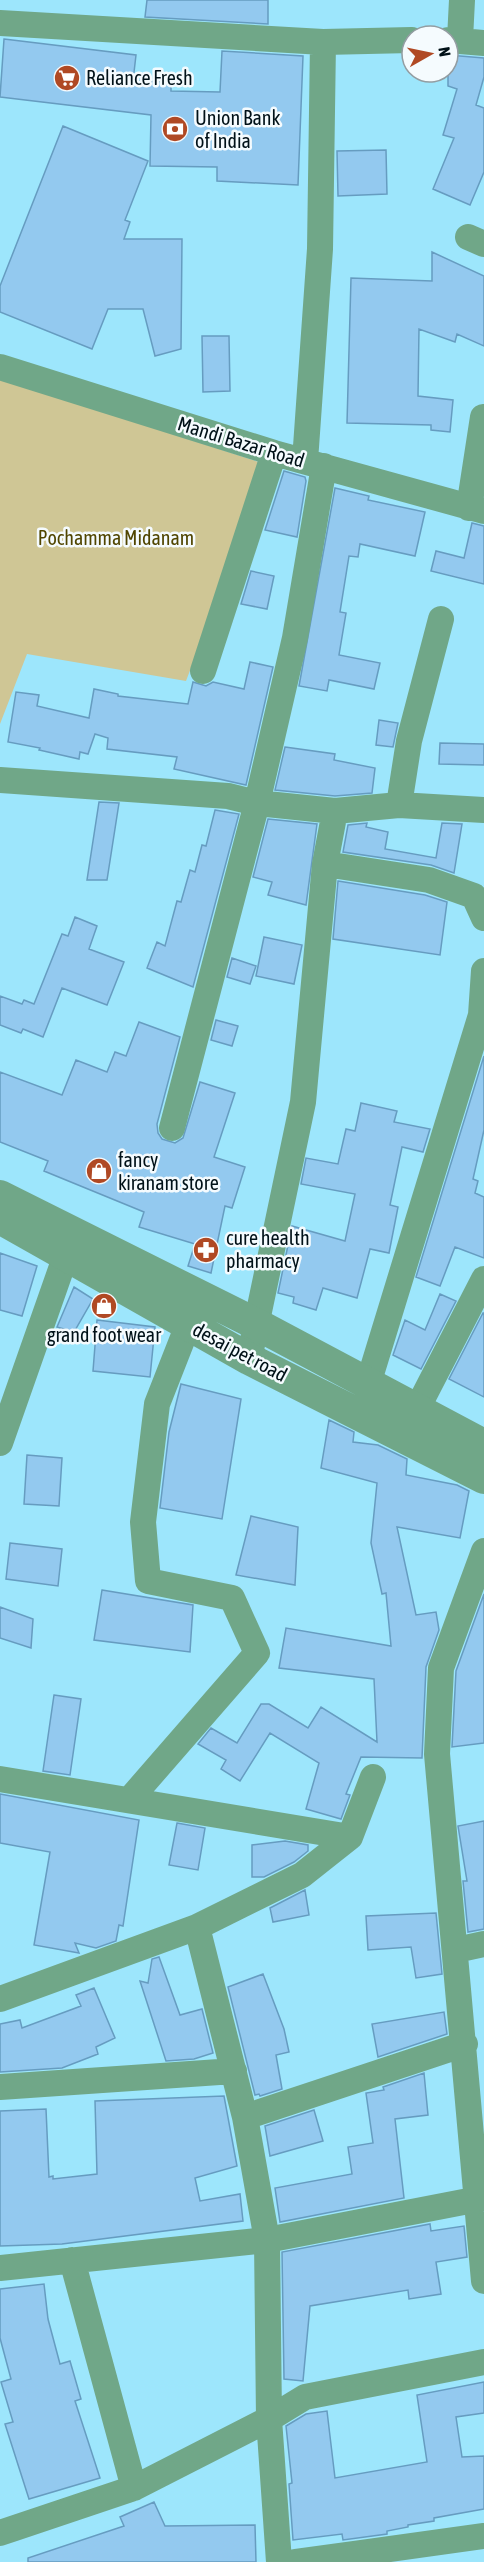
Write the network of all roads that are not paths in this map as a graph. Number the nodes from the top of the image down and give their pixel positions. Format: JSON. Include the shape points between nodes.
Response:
{"nodes":[{"id":1,"x":462,"y":0,"type":"edge"},
{"id":2,"x":0,"y":23,"type":"edge"},
{"id":3,"x":400,"y":40,"type":"edge"},
{"id":4,"x":464,"y":41,"type":"edge"},
{"id":5,"x":323,"y":42,"type":"junction"},
{"id":6,"x":0,"y":368,"type":"edge"},
{"id":7,"x":483,"y":417,"type":"edge"},
{"id":8,"x":274,"y":453,"type":"junction"},
{"id":9,"x":314,"y":464,"type":"junction"},
{"id":10,"x":477,"y":509,"type":"edge"},
{"id":11,"x":441,"y":619,"type":"dead end"},
{"id":12,"x":203,"y":671,"type":"dead end"},
{"id":13,"x":0,"y":780,"type":"edge"},
{"id":14,"x":257,"y":803,"type":"junction"},
{"id":15,"x":399,"y":805,"type":"junction"},
{"id":16,"x":484,"y":810,"type":"edge"},
{"id":17,"x":335,"y":811,"type":"junction"},
{"id":18,"x":325,"y":864,"type":"junction"},
{"id":19,"x":484,"y":918,"type":"edge"},
{"id":20,"x":484,"y":971,"type":"edge"},
{"id":21,"x":172,"y":1128,"type":"dead end"},
{"id":22,"x":0,"y":1196,"type":"edge"},
{"id":23,"x":0,"y":1218,"type":"edge"},
{"id":24,"x":71,"y":1243,"type":"junction"},
{"id":25,"x":484,"y":1280,"type":"edge"},
{"id":26,"x":189,"y":1325,"type":"junction"},
{"id":27,"x":258,"y":1325,"type":"junction"},
{"id":28,"x":249,"y":1359,"type":"junction"},
{"id":29,"x":368,"y":1384,"type":"junction"},
{"id":30,"x":417,"y":1409,"type":"junction"},
{"id":31,"x":0,"y":1443,"type":"edge"},
{"id":32,"x":484,"y":1445,"type":"edge"},
{"id":33,"x":484,"y":1478,"type":"edge"},
{"id":34,"x":484,"y":1551,"type":"edge"},
{"id":35,"x":373,"y":1778,"type":"dead end"},
{"id":36,"x":0,"y":1779,"type":"edge"},
{"id":37,"x":130,"y":1799,"type":"junction"},
{"id":38,"x":350,"y":1837,"type":"junction"},
{"id":39,"x":197,"y":1927,"type":"junction"},
{"id":40,"x":484,"y":1944,"type":"edge"},
{"id":41,"x":456,"y":1950,"type":"junction"},
{"id":42,"x":0,"y":1999,"type":"edge"},
{"id":43,"x":465,"y":2044,"type":"junction"},
{"id":44,"x":234,"y":2071,"type":"junction"},
{"id":45,"x":0,"y":2087,"type":"edge"},
{"id":46,"x":245,"y":2117,"type":"junction"},
{"id":47,"x":481,"y":2199,"type":"edge"},
{"id":48,"x":267,"y":2240,"type":"junction"},
{"id":49,"x":72,"y":2260,"type":"junction"},
{"id":50,"x":0,"y":2268,"type":"edge"},
{"id":51,"x":484,"y":2281,"type":"edge"},
{"id":52,"x":484,"y":2362,"type":"edge"},
{"id":53,"x":269,"y":2419,"type":"junction"},
{"id":54,"x":134,"y":2488,"type":"junction"},
{"id":55,"x":0,"y":2534,"type":"edge"},
{"id":56,"x":484,"y":2536,"type":"edge"},
{"id":57,"x":279,"y":2562,"type":"edge"},
{"id":58,"x":296,"y":2562,"type":"edge"}],
"edges":[{"from":1,"to":4,"type":"street"},
{"from":2,"to":5,"type":"street"},
{"from":3,"to":5,"type":"street"},
{"from":5,"to":9,"type":"street"},
{"from":6,"to":8,"type":"street","name":"Mandi Bazar Road"},
{"from":7,"to":10,"type":"street"},
{"from":8,"to":9,"type":"street","name":"Mandi Bazar Road"},
{"from":8,"to":12,"type":"street"},
{"from":9,"to":10,"type":"street","name":"Mandi Bazar Road"},
{"from":9,"to":14,"type":"street","via":[[295,638]]},
{"from":11,"to":15,"type":"street","via":[[409,741]]},
{"from":13,"to":14,"type":"street","via":[[228,796]]},
{"from":14,"to":17,"type":"street"},
{"from":14,"to":21,"type":"street"},
{"from":15,"to":16,"type":"street"},
{"from":15,"to":17,"type":"street"},
{"from":17,"to":18,"type":"street"},
{"from":18,"to":19,"type":"street","via":[[453,886],[474,896]]},
{"from":18,"to":27,"type":"street","via":[[303,1102]]},
{"from":20,"to":29,"type":"street","via":[[481,1015]]},
{"from":22,"to":24,"type":"street","name":"desai pet road"},
{"from":23,"to":24,"type":"street","name":"desai pet road"},
{"from":24,"to":26,"type":"street","name":"desai pet road"},
{"from":24,"to":27,"type":"street","name":"desai pet road"},
{"from":24,"to":31,"type":"street"},
{"from":25,"to":30,"type":"street"},
{"from":26,"to":28,"type":"street","name":"desai pet road"},
{"from":26,"to":37,"type":"street","via":[[157,1404],[143,1522],[148,1581],[232,1598],[257,1653]]},
{"from":27,"to":28,"type":"street"},
{"from":27,"to":29,"type":"street","name":"desai pet road"},
{"from":28,"to":33,"type":"street","name":"desai pet road"},
{"from":29,"to":30,"type":"street","name":"desai pet road"},
{"from":30,"to":32,"type":"street","name":"desai pet road"},
{"from":34,"to":41,"type":"street","via":[[441,1668],[437,1754]]},
{"from":35,"to":38,"type":"street"},
{"from":36,"to":37,"type":"street"},
{"from":37,"to":38,"type":"street"},
{"from":38,"to":39,"type":"street","via":[[302,1875]]},
{"from":39,"to":42,"type":"street"},
{"from":39,"to":44,"type":"street"},
{"from":40,"to":41,"type":"street"},
{"from":41,"to":43,"type":"street"},
{"from":43,"to":46,"type":"street"},
{"from":43,"to":47,"type":"street"},
{"from":44,"to":45,"type":"street"},
{"from":44,"to":46,"type":"street"},
{"from":46,"to":48,"type":"street"},
{"from":47,"to":48,"type":"street"},
{"from":47,"to":51,"type":"street"},
{"from":48,"to":49,"type":"street"},
{"from":48,"to":53,"type":"street"},
{"from":49,"to":50,"type":"street"},
{"from":49,"to":54,"type":"street"},
{"from":52,"to":53,"type":"street","via":[[305,2397]]},
{"from":53,"to":54,"type":"street"},
{"from":53,"to":57,"type":"street"},
{"from":54,"to":55,"type":"street"},
{"from":56,"to":58,"type":"street"}]}
